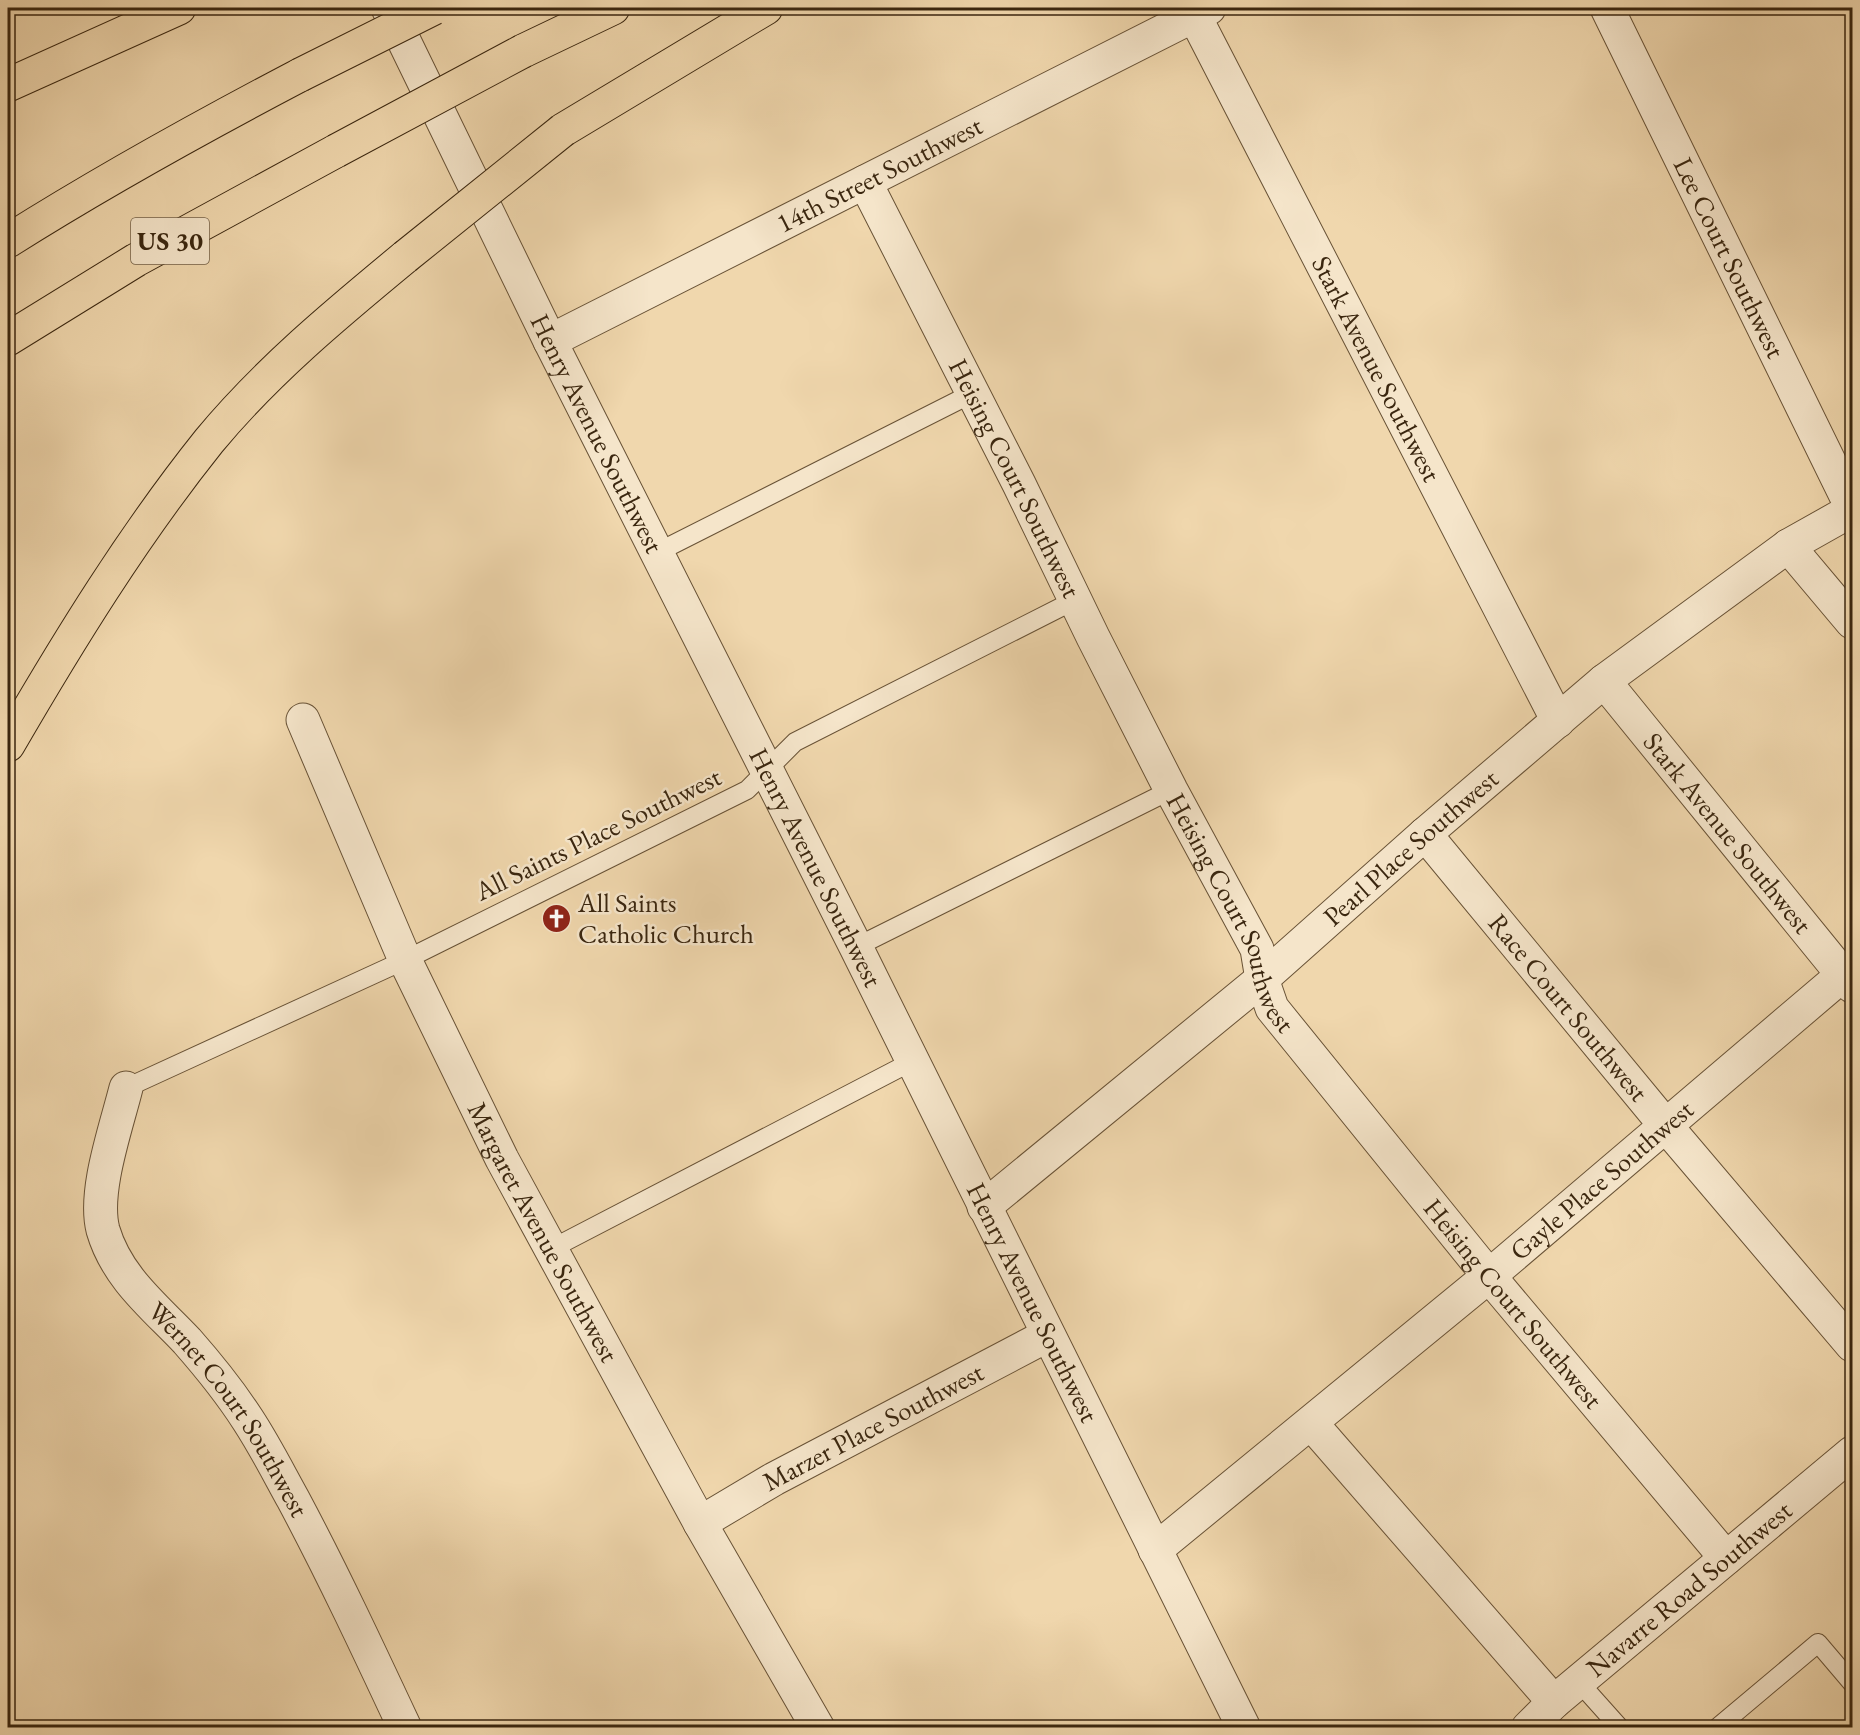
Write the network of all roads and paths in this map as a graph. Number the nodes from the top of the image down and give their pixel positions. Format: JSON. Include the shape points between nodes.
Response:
{"nodes":[{"id":1,"x":179,"y":8,"type":"edge"},
{"id":2,"x":388,"y":8,"type":"edge"},
{"id":3,"x":434,"y":8,"type":"edge"},
{"id":4,"x":613,"y":8,"type":"edge"},
{"id":5,"x":766,"y":8,"type":"edge"},
{"id":6,"x":1607,"y":8,"type":"edge"},
{"id":7,"x":1202,"y":11,"type":"edge"},
{"id":8,"x":8,"y":85,"type":"edge"},
{"id":9,"x":865,"y":182,"type":"junction"},
{"id":10,"x":8,"y":241,"type":"edge"},
{"id":11,"x":8,"y":339,"type":"edge"},
{"id":12,"x":550,"y":340,"type":"junction"},
{"id":13,"x":973,"y":393,"type":"junction"},
{"id":14,"x":1852,"y":509,"type":"edge"},
{"id":15,"x":1788,"y":546,"type":"junction"},
{"id":16,"x":657,"y":552,"type":"junction"},
{"id":17,"x":1075,"y":600,"type":"junction"},
{"id":18,"x":1852,"y":622,"type":"edge"},
{"id":19,"x":1605,"y":681,"type":"junction"},
{"id":20,"x":303,"y":720,"type":"dead end"},
{"id":21,"x":1558,"y":721,"type":"junction"},
{"id":22,"x":8,"y":744,"type":"edge"},
{"id":23,"x":767,"y":772,"type":"junction"},
{"id":24,"x":1171,"y":790,"type":"junction"},
{"id":25,"x":1425,"y":834,"type":"junction"},
{"id":26,"x":856,"y":947,"type":"junction"},
{"id":27,"x":405,"y":960,"type":"junction"},
{"id":28,"x":1849,"y":976,"type":"edge"},
{"id":29,"x":1262,"y":979,"type":"junction"},
{"id":30,"x":911,"y":1062,"type":"junction"},
{"id":31,"x":126,"y":1088,"type":"joint"},
{"id":32,"x":1666,"y":1126,"type":"junction"},
{"id":33,"x":984,"y":1207,"type":"junction"},
{"id":34,"x":551,"y":1249,"type":"junction"},
{"id":35,"x":1489,"y":1276,"type":"junction"},
{"id":36,"x":1048,"y":1335,"type":"junction"},
{"id":37,"x":1852,"y":1345,"type":"edge"},
{"id":38,"x":1311,"y":1423,"type":"junction"},
{"id":39,"x":1852,"y":1453,"type":"edge"},
{"id":40,"x":700,"y":1523,"type":"junction"},
{"id":41,"x":1155,"y":1550,"type":"junction"},
{"id":42,"x":1725,"y":1558,"type":"junction"},
{"id":43,"x":1852,"y":1683,"type":"edge"},
{"id":44,"x":1566,"y":1692,"type":"junction"},
{"id":45,"x":405,"y":1728,"type":"edge"},
{"id":46,"x":818,"y":1728,"type":"edge"},
{"id":47,"x":1244,"y":1728,"type":"edge"},
{"id":48,"x":1528,"y":1728,"type":"edge"},
{"id":49,"x":1620,"y":1728,"type":"edge"},
{"id":50,"x":1717,"y":1728,"type":"edge"}],
"edges":[{"from":1,"to":8,"type":"highway"},
{"from":2,"to":12,"type":"street","name":"Henry Avenue Southwest"},
{"from":3,"to":10,"type":"highway","bridge":true,"via":[[168,145]]},
{"from":4,"to":11,"type":"highway","number":"US 30","bridge":true,"via":[[524,51],[136,260]]},
{"from":5,"to":22,"type":"highway","bridge":true,"via":[[563,130],[341,310],[276,370],[210,440],[139,535]]},
{"from":6,"to":14,"type":"street","name":"Lee Court Southwest"},
{"from":7,"to":9,"type":"street","name":"14th Street Southwest"},
{"from":7,"to":21,"type":"street","name":"Stark Avenue Southwest"},
{"from":9,"to":12,"type":"street","name":"14th Street Southwest"},
{"from":9,"to":13,"type":"street","name":"Heising Court Southwest"},
{"from":12,"to":16,"type":"street","name":"Henry Avenue Southwest"},
{"from":13,"to":16,"type":"lane"},
{"from":13,"to":17,"type":"street","name":"Heising Court Southwest"},
{"from":14,"to":15,"type":"street","name":"Pearl Place Southwest"},
{"from":15,"to":18,"type":"street"},
{"from":15,"to":19,"type":"street","name":"Pearl Place Southwest"},
{"from":16,"to":23,"type":"street","name":"Henry Avenue Southwest"},
{"from":17,"to":23,"type":"lane","name":"All Saints Place Southwest","via":[[795,742]]},
{"from":17,"to":24,"type":"street","name":"Heising Court Southwest"},
{"from":19,"to":21,"type":"street","name":"Pearl Place Southwest"},
{"from":19,"to":28,"type":"street","name":"Stark Avenue Southwest"},
{"from":20,"to":27,"type":"street","name":"Margaret Avenue Southwest"},
{"from":21,"to":25,"type":"street","name":"Pearl Place Southwest"},
{"from":23,"to":26,"type":"street","name":"Henry Avenue Southwest"},
{"from":23,"to":27,"type":"lane","name":"All Saints Place Southwest","via":[[747,790]]},
{"from":24,"to":26,"type":"lane"},
{"from":24,"to":29,"type":"street","name":"Heising Court Southwest","via":[[1257,949]]},
{"from":25,"to":29,"type":"street","name":"Pearl Place Southwest"},
{"from":25,"to":32,"type":"street","name":"Race Court Southwest"},
{"from":26,"to":30,"type":"street","name":"Henry Avenue Southwest"},
{"from":27,"to":31,"type":"lane","name":"All Saints Place Southwest"},
{"from":27,"to":34,"type":"street","name":"Margaret Avenue Southwest","via":[[502,1159]]},
{"from":28,"to":32,"type":"street","name":"Gayle Place Southwest"},
{"from":29,"to":33,"type":"street","name":"Pearl Place Southwest"},
{"from":29,"to":35,"type":"street","name":"Heising Court Southwest","via":[[1272,1008]]},
{"from":30,"to":33,"type":"street","name":"Henry Avenue Southwest"},
{"from":30,"to":34,"type":"lane"},
{"from":31,"to":45,"type":"street","name":"Wernet Court Southwest","via":[[99,1206],[112,1253],[125,1276],[214,1372],[248,1418],[308,1528]]},
{"from":32,"to":35,"type":"street","name":"Gayle Place Southwest"},
{"from":32,"to":37,"type":"street","name":"Race Court Southwest"},
{"from":33,"to":36,"type":"street","name":"Henry Avenue Southwest"},
{"from":34,"to":40,"type":"street","name":"Margaret Avenue Southwest"},
{"from":35,"to":38,"type":"street","name":"Gayle Place Southwest"},
{"from":35,"to":42,"type":"street","name":"Heising Court Southwest"},
{"from":36,"to":40,"type":"street","name":"Marzer Place Southwest","via":[[774,1479]]},
{"from":36,"to":41,"type":"street","name":"Henry Avenue Southwest"},
{"from":38,"to":41,"type":"street","name":"Gayle Place Southwest"},
{"from":38,"to":44,"type":"street"},
{"from":39,"to":42,"type":"street","name":"Navarre Road Southwest"},
{"from":40,"to":46,"type":"street","name":"Margaret Avenue Southwest"},
{"from":41,"to":47,"type":"street","name":"Henry Avenue Southwest"},
{"from":42,"to":44,"type":"street","name":"Navarre Road Southwest"},
{"from":43,"to":50,"type":"lane","via":[[1818,1643]]},
{"from":44,"to":48,"type":"street","name":"Navarre Road Southwest"},
{"from":44,"to":49,"type":"lane"}]}
